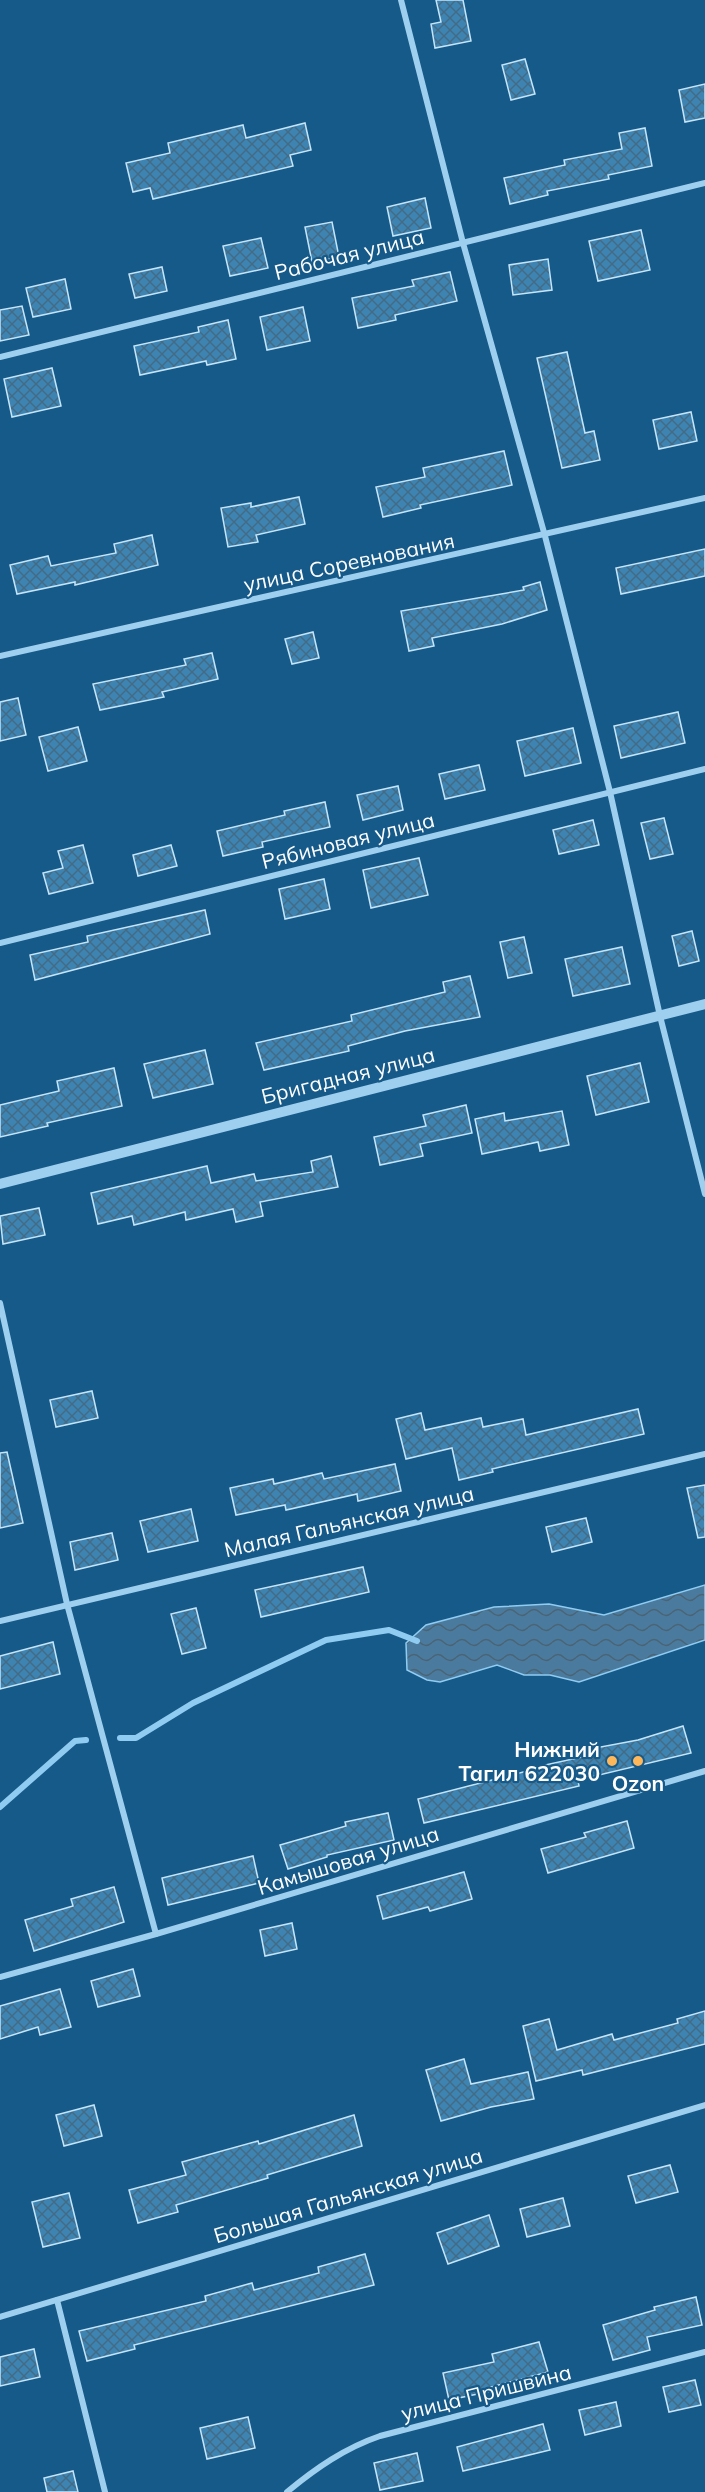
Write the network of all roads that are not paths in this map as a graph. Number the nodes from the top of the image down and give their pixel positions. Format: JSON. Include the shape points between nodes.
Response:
{"nodes":[{"id":1,"x":401,"y":0,"type":"edge"},
{"id":2,"x":705,"y":183,"type":"edge"},
{"id":3,"x":463,"y":243,"type":"junction"},
{"id":4,"x":0,"y":357,"type":"edge"},
{"id":5,"x":705,"y":498,"type":"edge"},
{"id":6,"x":546,"y":536,"type":"junction"},
{"id":7,"x":0,"y":656,"type":"edge"},
{"id":8,"x":705,"y":769,"type":"edge"},
{"id":9,"x":610,"y":792,"type":"junction"},
{"id":10,"x":0,"y":943,"type":"edge"},
{"id":11,"x":705,"y":1004,"type":"edge"},
{"id":12,"x":660,"y":1016,"type":"junction"},
{"id":13,"x":0,"y":1184,"type":"edge"},
{"id":14,"x":705,"y":1194,"type":"edge"},
{"id":15,"x":0,"y":1303,"type":"edge"},
{"id":16,"x":705,"y":1454,"type":"edge"},
{"id":17,"x":67,"y":1604,"type":"junction"},
{"id":18,"x":0,"y":1621,"type":"edge"},
{"id":19,"x":705,"y":1771,"type":"edge"},
{"id":20,"x":156,"y":1934,"type":"junction"},
{"id":21,"x":0,"y":1977,"type":"edge"},
{"id":22,"x":705,"y":2105,"type":"edge"},
{"id":23,"x":57,"y":2300,"type":"junction"},
{"id":24,"x":0,"y":2317,"type":"edge"},
{"id":25,"x":705,"y":2352,"type":"edge"},
{"id":26,"x":105,"y":2492,"type":"edge"},
{"id":27,"x":287,"y":2492,"type":"edge"}],
"edges":[{"from":1,"to":3,"type":"street"},
{"from":2,"to":3,"type":"street","name":"Рабочая улица"},
{"from":3,"to":4,"type":"street","name":"Рабочая улица"},
{"from":3,"to":6,"type":"street"},
{"from":5,"to":6,"type":"street","name":"улица Соревнования"},
{"from":6,"to":7,"type":"street","name":"улица Соревнования"},
{"from":6,"to":9,"type":"street"},
{"from":8,"to":9,"type":"street","name":"Рябиновая улица"},
{"from":9,"to":10,"type":"street","name":"Рябиновая улица"},
{"from":9,"to":12,"type":"street"},
{"from":11,"to":12,"type":"street","name":"Бригадная улица"},
{"from":12,"to":13,"type":"street","name":"Бригадная улица"},
{"from":12,"to":14,"type":"street"},
{"from":15,"to":17,"type":"street"},
{"from":16,"to":17,"type":"street","name":"Малая Гальянская улица"},
{"from":17,"to":18,"type":"street","name":"Малая Гальянская улица"},
{"from":17,"to":20,"type":"street"},
{"from":19,"to":20,"type":"street","name":"Камышовая улица"},
{"from":20,"to":21,"type":"street","name":"Камышовая улица"},
{"from":22,"to":23,"type":"street","name":"Большая Гальянская улица"},
{"from":23,"to":24,"type":"street","name":"Большая Гальянская улица"},
{"from":23,"to":26,"type":"street"},
{"from":25,"to":27,"type":"street","name":"улица Пришвина","via":[[356,2444]]}]}
